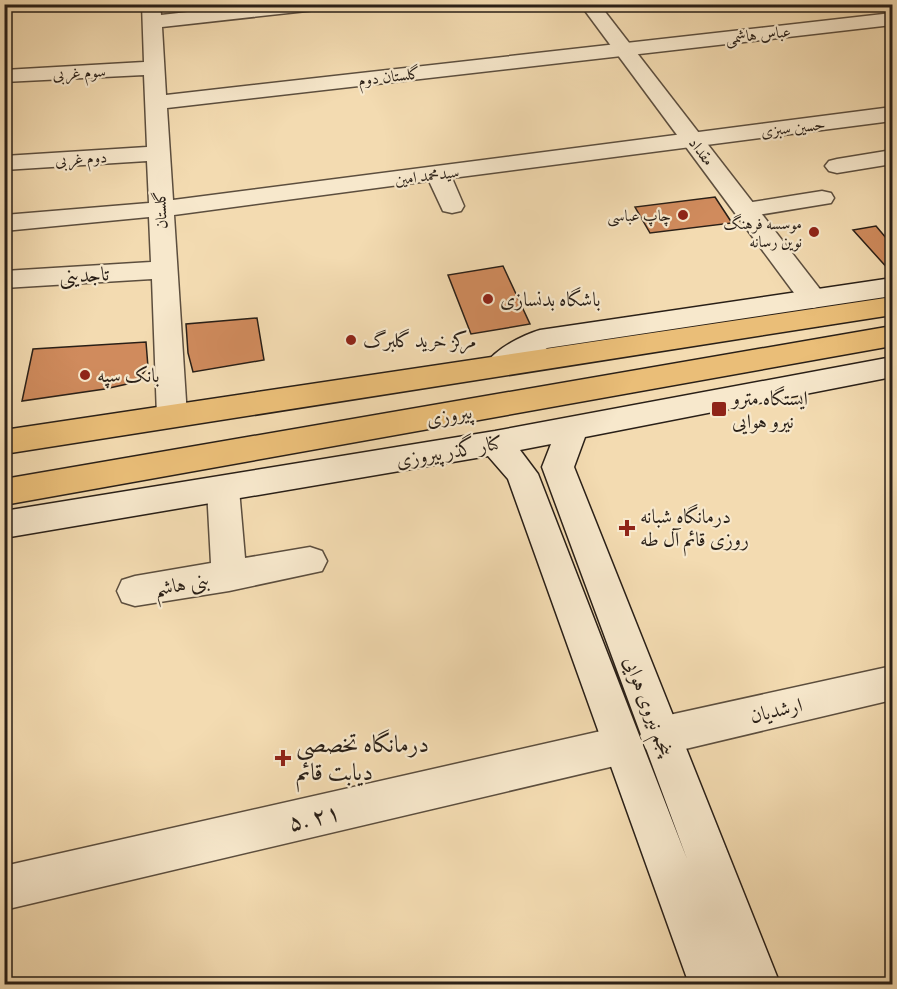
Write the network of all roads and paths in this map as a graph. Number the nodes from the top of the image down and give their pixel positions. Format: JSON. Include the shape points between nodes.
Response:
{"nodes":[{"id":1,"x":316,"y":4,"type":"edge"},
{"id":2,"x":590,"y":4,"type":"edge"},
{"id":3,"x":187,"y":11,"type":"edge"},
{"id":4,"x":151,"y":13,"type":"edge"},
{"id":5,"x":892,"y":19,"type":"edge"},
{"id":6,"x":622,"y":49,"type":"junction"},
{"id":7,"x":154,"y":68,"type":"junction"},
{"id":8,"x":4,"y":76,"type":"edge"},
{"id":9,"x":155,"y":103,"type":"junction"},
{"id":10,"x":892,"y":114,"type":"edge"},
{"id":11,"x":693,"y":140,"type":"junction"},
{"id":12,"x":866,"y":143,"type":"edge"},
{"id":13,"x":158,"y":153,"type":"junction"},
{"id":14,"x":4,"y":163,"type":"edge"},
{"id":15,"x":837,"y":166,"type":"dead end"},
{"id":16,"x":438,"y":173,"type":"junction"},
{"id":17,"x":822,"y":198,"type":"dead end"},
{"id":18,"x":452,"y":206,"type":"dead end"},
{"id":19,"x":160,"y":209,"type":"junction"},
{"id":20,"x":746,"y":210,"type":"junction"},
{"id":21,"x":4,"y":223,"type":"edge"},
{"id":22,"x":163,"y":270,"type":"junction"},
{"id":23,"x":4,"y":280,"type":"edge"},
{"id":24,"x":892,"y":287,"type":"edge"},
{"id":25,"x":813,"y":299,"type":"junction"},
{"id":26,"x":892,"y":306,"type":"edge"},
{"id":27,"x":892,"y":336,"type":"edge"},
{"id":28,"x":500,"y":365,"type":"junction"},
{"id":29,"x":892,"y":367,"type":"edge"},
{"id":30,"x":172,"y":416,"type":"junction"},
{"id":31,"x":573,"y":427,"type":"junction"},
{"id":32,"x":59,"y":433,"type":"junction"},
{"id":33,"x":495,"y":443,"type":"junction"},
{"id":34,"x":4,"y":445,"type":"edge"},
{"id":35,"x":540,"y":471,"type":"junction"},
{"id":36,"x":62,"y":482,"type":"junction"},
{"id":37,"x":223,"y":489,"type":"junction"},
{"id":38,"x":4,"y":491,"type":"edge"},
{"id":39,"x":4,"y":525,"type":"edge"},
{"id":40,"x":310,"y":561,"type":"dead end"},
{"id":41,"x":229,"y":576,"type":"junction"},
{"id":42,"x":135,"y":591,"type":"dead end"},
{"id":43,"x":892,"y":683,"type":"edge"},
{"id":44,"x":642,"y":740,"type":"junction"},
{"id":45,"x":4,"y":888,"type":"edge"},
{"id":46,"x":712,"y":984,"type":"edge"},
{"id":47,"x":757,"y":984,"type":"edge"}],
"edges":[{"from":1,"to":3,"type":"street"},
{"from":2,"to":6,"type":"street","name":"مقداد"},
{"from":3,"to":4,"type":"street"},
{"from":4,"to":7,"type":"street","name":"گلستان"},
{"from":5,"to":6,"type":"street","name":"عباس هاشمی"},
{"from":6,"to":9,"type":"street","name":"گلستان دوم"},
{"from":6,"to":11,"type":"street","name":"مقداد"},
{"from":7,"to":8,"type":"street","name":"سوم غربی"},
{"from":7,"to":9,"type":"street","name":"گلستان"},
{"from":9,"to":13,"type":"street","name":"گلستان"},
{"from":10,"to":12,"type":"street","name":"حسین سبزی"},
{"from":11,"to":12,"type":"street","name":"حسین سبزی"},
{"from":11,"to":16,"type":"street","name":"سیدمحمد امین"},
{"from":11,"to":20,"type":"street","name":"مقداد"},
{"from":12,"to":15,"type":"street"},
{"from":13,"to":14,"type":"street","name":"دوم غربی"},
{"from":13,"to":19,"type":"street","name":"گلستان"},
{"from":16,"to":18,"type":"street"},
{"from":16,"to":19,"type":"street","name":"سیدمحمد امین"},
{"from":17,"to":20,"type":"street"},
{"from":19,"to":21,"type":"street","name":"سیدمحمد امین"},
{"from":19,"to":22,"type":"street","name":"گلستان"},
{"from":20,"to":25,"type":"street","name":"مقداد"},
{"from":22,"to":23,"type":"street","name":"تاجدینی"},
{"from":22,"to":30,"type":"street","name":"گلستان"},
{"from":24,"to":25,"type":"street"},
{"from":25,"to":28,"type":"street","via":[[540,340]]},
{"from":26,"to":28,"type":"main road","name":"پیروزی"},
{"from":27,"to":36,"type":"main road","name":"پیروزی"},
{"from":28,"to":30,"type":"main road","name":"پیروزی"},
{"from":29,"to":31,"type":"street","name":"کنار گذر پیروزی"},
{"from":30,"to":32,"type":"main road","name":"پیروزی"},
{"from":31,"to":33,"type":"street","name":"کنار گذر پیروزی"},
{"from":31,"to":35,"type":"street"},
{"from":32,"to":34,"type":"main road","name":"پیروزی"},
{"from":32,"to":36,"type":"main road","via":[[46,449],[44,471]]},
{"from":33,"to":35,"type":"street","name":"پنجم نیروی هوایی"},
{"from":33,"to":37,"type":"street","name":"کنار گذر پیروزی"},
{"from":34,"to":38,"type":"main road","via":[[15,455],[17,476]]},
{"from":35,"to":44,"type":"street","name":"پنجم نیروی هوایی"},
{"from":36,"to":38,"type":"main road","name":"پیروزی"},
{"from":37,"to":39,"type":"street","name":"کنار گذر پیروزی"},
{"from":37,"to":41,"type":"street","name":"بنی هاشم"},
{"from":40,"to":41,"type":"street","name":"بنی هاشم"},
{"from":41,"to":42,"type":"street","name":"بنی هاشم"},
{"from":43,"to":44,"type":"street","name":"ارشدیان"},
{"from":44,"to":45,"type":"street","name":"۵. ۲۱"},
{"from":44,"to":46,"type":"street","name":"پنجم نیروی هوایی"},
{"from":44,"to":47,"type":"street","name":"پنجم نیروی هوایی"}]}
